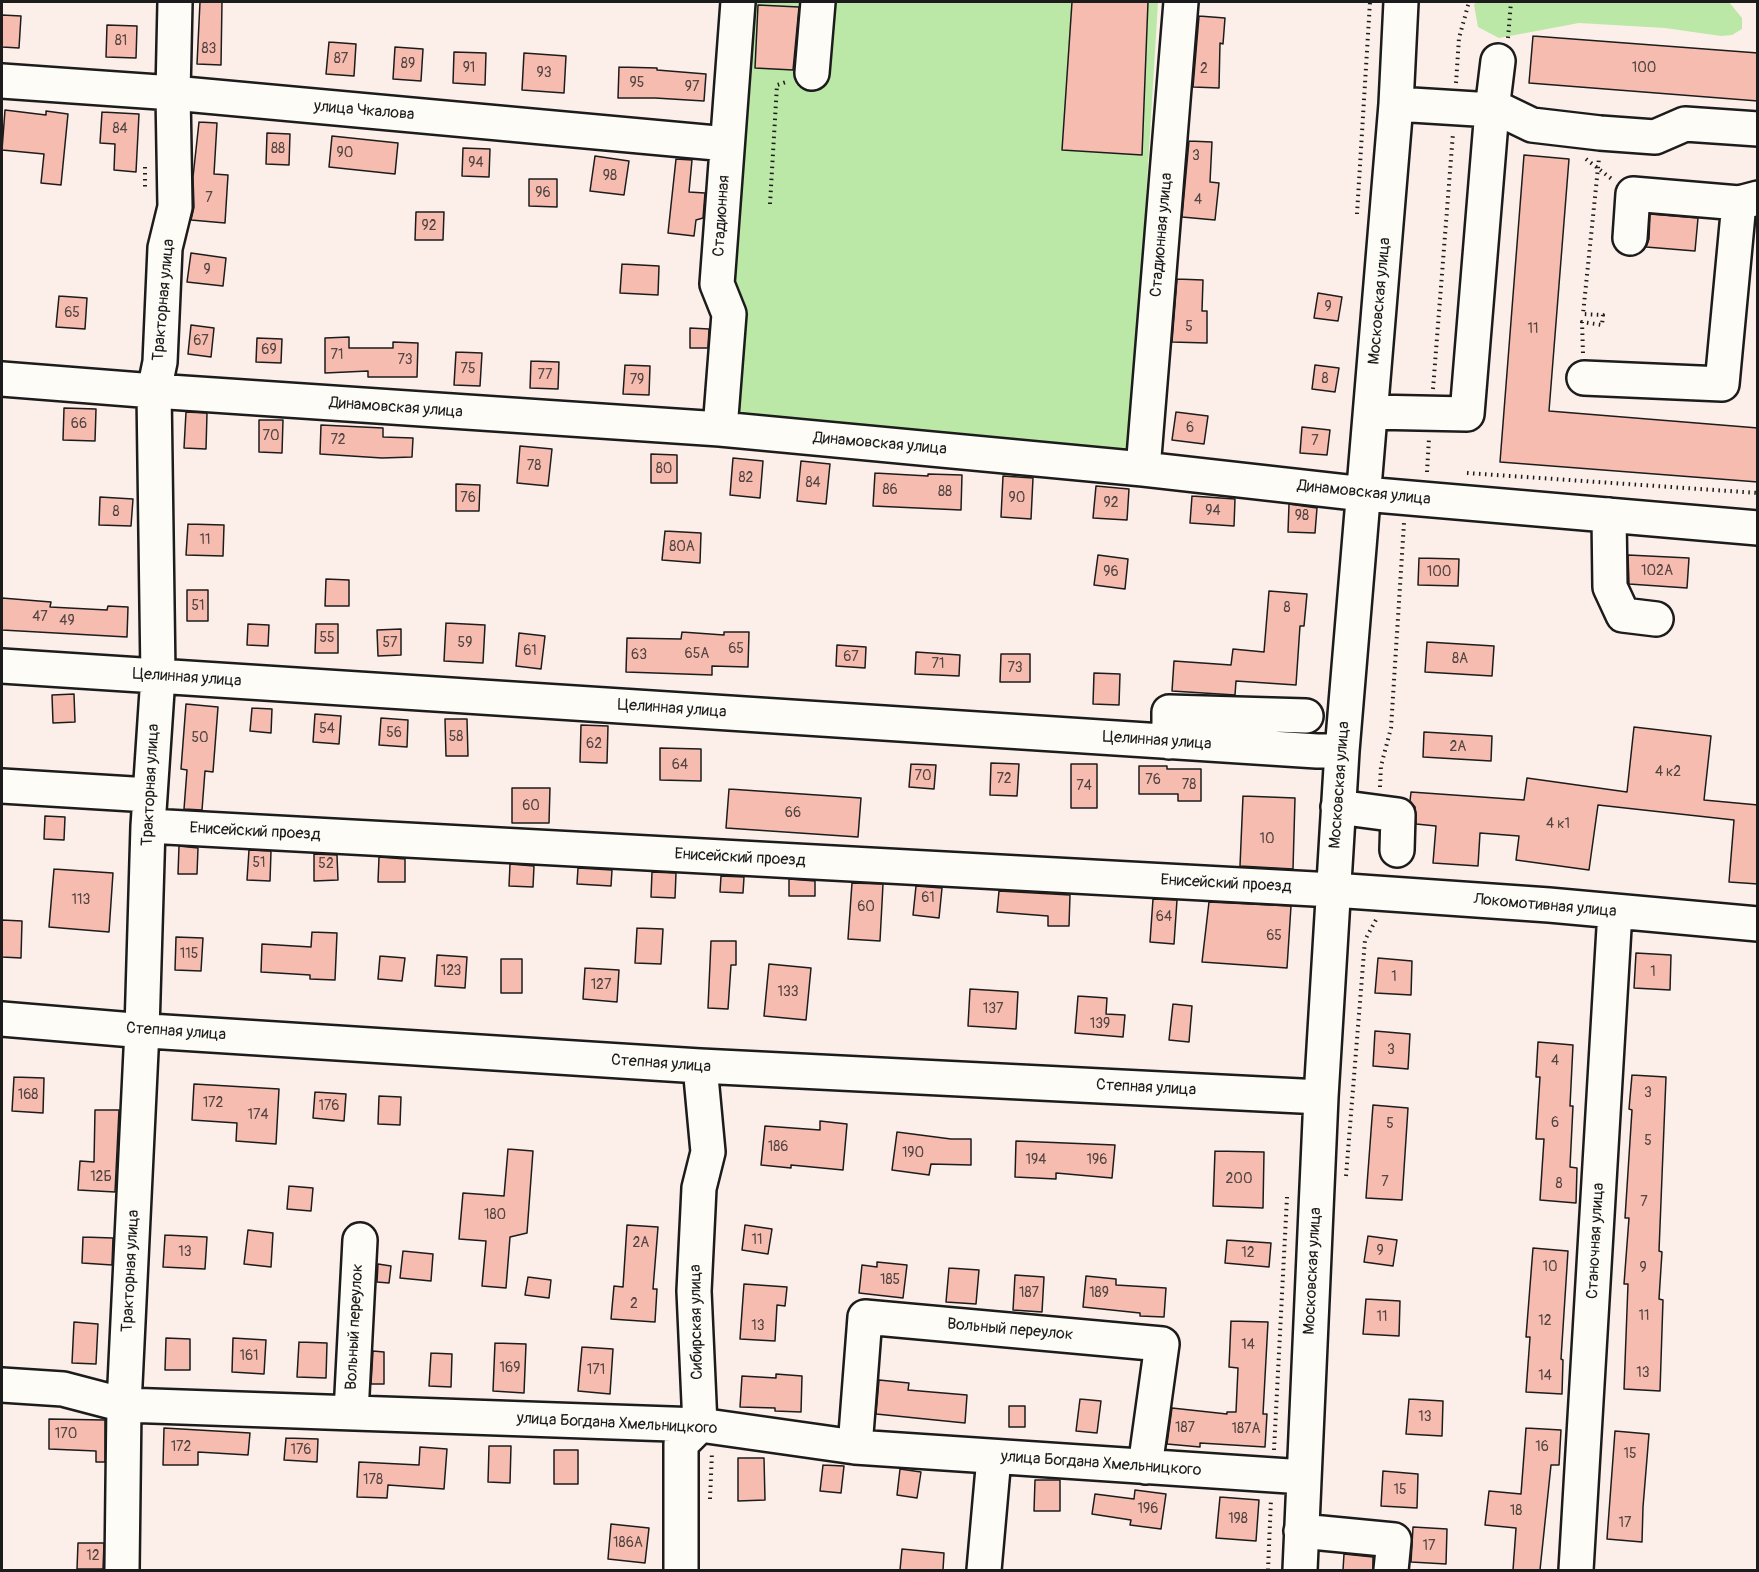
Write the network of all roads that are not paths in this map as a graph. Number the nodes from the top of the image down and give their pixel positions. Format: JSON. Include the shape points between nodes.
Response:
{"nodes":[{"id":1,"x":175,"y":2,"type":"edge"},
{"id":2,"x":738,"y":2,"type":"edge"},
{"id":3,"x":818,"y":2,"type":"edge"},
{"id":4,"x":1181,"y":2,"type":"edge"},
{"id":5,"x":1401,"y":2,"type":"edge"},
{"id":6,"x":1498,"y":61,"type":"dead end"},
{"id":7,"x":812,"y":73,"type":"road end"},
{"id":8,"x":2,"y":81,"type":"edge"},
{"id":9,"x":173,"y":93,"type":"junction"},
{"id":10,"x":1396,"y":104,"type":"junction"},
{"id":11,"x":1492,"y":110,"type":"junction"},
{"id":12,"x":1758,"y":129,"type":"edge"},
{"id":13,"x":727,"y":144,"type":"junction"},
{"id":14,"x":1748,"y":201,"type":"edge"},
{"id":15,"x":1630,"y":238,"type":"dead end"},
{"id":16,"x":1584,"y":378,"type":"road end"},
{"id":17,"x":2,"y":379,"type":"edge"},
{"id":18,"x":154,"y":391,"type":"junction"},
{"id":19,"x":1371,"y":412,"type":"junction"},
{"id":20,"x":720,"y":429,"type":"junction"},
{"id":21,"x":1143,"y":469,"type":"junction"},
{"id":22,"x":1364,"y":494,"type":"junction"},
{"id":23,"x":1609,"y":515,"type":"junction"},
{"id":24,"x":1758,"y":528,"type":"edge"},
{"id":25,"x":1656,"y":619,"type":"dead end"},
{"id":26,"x":2,"y":666,"type":"edge"},
{"id":27,"x":158,"y":676,"type":"junction"},
{"id":28,"x":1306,"y":716,"type":"dead end"},
{"id":29,"x":1169,"y":742,"type":"junction"},
{"id":30,"x":1342,"y":751,"type":"junction"},
{"id":31,"x":2,"y":786,"type":"edge"},
{"id":32,"x":1338,"y":807,"type":"junction"},
{"id":33,"x":148,"y":811,"type":"junction"},
{"id":34,"x":1397,"y":850,"type":"dead end"},
{"id":35,"x":1333,"y":890,"type":"junction"},
{"id":36,"x":1615,"y":911,"type":"junction"},
{"id":37,"x":1758,"y":924,"type":"edge"},
{"id":38,"x":2,"y":1019,"type":"edge"},
{"id":39,"x":142,"y":1030,"type":"junction"},
{"id":40,"x":700,"y":1066,"type":"junction"},
{"id":41,"x":1321,"y":1096,"type":"junction"},
{"id":42,"x":360,"y":1240,"type":"dead end"},
{"id":43,"x":2,"y":1385,"type":"edge"},
{"id":44,"x":124,"y":1405,"type":"junction"},
{"id":45,"x":351,"y":1413,"type":"junction"},
{"id":46,"x":699,"y":1425,"type":"junction"},
{"id":47,"x":855,"y":1447,"type":"junction"},
{"id":48,"x":994,"y":1457,"type":"junction"},
{"id":49,"x":1145,"y":1467,"type":"junction"},
{"id":50,"x":1288,"y":1477,"type":"junction"},
{"id":51,"x":1301,"y":1531,"type":"junction"},
{"id":52,"x":122,"y":1570,"type":"edge"},
{"id":53,"x":681,"y":1570,"type":"edge"},
{"id":54,"x":984,"y":1570,"type":"edge"},
{"id":55,"x":1300,"y":1570,"type":"edge"},
{"id":56,"x":1391,"y":1570,"type":"edge"},
{"id":57,"x":1576,"y":1570,"type":"edge"}],
"edges":[{"from":1,"to":9,"type":"street","name":"Тракторная улица"},
{"from":2,"to":13,"type":"street","name":"Стадионная"},
{"from":3,"to":7,"type":"street"},
{"from":4,"to":21,"type":"street","name":"Стадионная улица"},
{"from":5,"to":10,"type":"street","name":"Московская улица"},
{"from":6,"to":11,"type":"street"},
{"from":8,"to":9,"type":"street","name":"улица Чкалова"},
{"from":9,"to":13,"type":"street","name":"улица Чкалова"},
{"from":9,"to":18,"type":"street","name":"Тракторная улица","via":[[175,207],[165,248],[160,362]]},
{"from":10,"to":11,"type":"street"},
{"from":10,"to":19,"type":"street","name":"Московская улица"},
{"from":11,"to":12,"type":"street","via":[[1532,125],[1655,137],[1685,124]]},
{"from":11,"to":19,"type":"street","via":[[1467,414]]},
{"from":13,"to":20,"type":"street","name":"Стадионная","via":[[717,284],[729,314]]},
{"from":14,"to":15,"type":"street","via":[[1633,194]]},
{"from":14,"to":16,"type":"street","via":[[1722,384]]},
{"from":17,"to":18,"type":"street","name":"Динамовская улица"},
{"from":18,"to":20,"type":"street","name":"Динамовская улица"},
{"from":18,"to":27,"type":"street","name":"Тракторная улица"},
{"from":19,"to":22,"type":"street","name":"Московская улица"},
{"from":20,"to":21,"type":"street","name":"Динамовская улица"},
{"from":21,"to":22,"type":"street","name":"Динамовская улица"},
{"from":22,"to":23,"type":"street","name":"Динамовская улица"},
{"from":22,"to":30,"type":"street","name":"Московская улица"},
{"from":23,"to":24,"type":"street","name":"Динамовская улица"},
{"from":23,"to":25,"type":"street","via":[[1610,586],[1614,596],[1623,615]]},
{"from":26,"to":27,"type":"street","name":"Целинная улица"},
{"from":27,"to":29,"type":"street","name":"Целинная улица"},
{"from":27,"to":33,"type":"street","name":"Тракторная улица"},
{"from":28,"to":29,"type":"street","via":[[1169,712]]},
{"from":29,"to":30,"type":"street","name":"Целинная улица"},
{"from":30,"to":32,"type":"street","name":"Московская улица"},
{"from":31,"to":33,"type":"street","name":"Енисейский проезд"},
{"from":32,"to":34,"type":"street","via":[[1398,815]]},
{"from":32,"to":35,"type":"street","name":"Московская улица"},
{"from":33,"to":35,"type":"street","name":"Енисейский проезд"},
{"from":33,"to":39,"type":"street","name":"Тракторная улица"},
{"from":35,"to":36,"type":"street","name":"Локомотивная улица"},
{"from":35,"to":41,"type":"street","name":"Московская улица"},
{"from":36,"to":37,"type":"street","name":"Локомотивная улица"},
{"from":36,"to":57,"type":"street","name":"Станочная улица"},
{"from":38,"to":39,"type":"street","name":"Степная улица"},
{"from":39,"to":40,"type":"street","name":"Степная улица"},
{"from":39,"to":44,"type":"street","name":"Тракторная улица"},
{"from":40,"to":41,"type":"street","name":"Степная улица"},
{"from":40,"to":46,"type":"street","name":"Сибирская улица","via":[[708,1152],[699,1188],[694,1291]]},
{"from":41,"to":50,"type":"street","name":"Московская улица"},
{"from":42,"to":45,"type":"street","name":"Вольный переулок"},
{"from":43,"to":44,"type":"street","name":"улица Богдана Хмельницкого","via":[[63,1389]]},
{"from":44,"to":45,"type":"street","name":"улица Богдана Хмельницкого"},
{"from":44,"to":52,"type":"street","name":"Тракторная улица"},
{"from":45,"to":46,"type":"street","name":"улица Богдана Хмельницкого"},
{"from":46,"to":47,"type":"street","name":"улица Богдана Хмельницкого"},
{"from":46,"to":53,"type":"street","via":[[681,1444]]},
{"from":47,"to":48,"type":"street","name":"улица Богдана Хмельницкого"},
{"from":47,"to":49,"type":"street","name":"Вольный переулок","via":[[865,1317],[1161,1344]]},
{"from":48,"to":49,"type":"street","name":"улица Богдана Хмельницкого"},
{"from":48,"to":54,"type":"street"},
{"from":49,"to":50,"type":"street","name":"улица Богдана Хмельницкого"},
{"from":50,"to":51,"type":"street","name":"Московская улица"},
{"from":51,"to":55,"type":"street","name":"Московская улица"},
{"from":51,"to":56,"type":"street","via":[[1394,1540]]}]}
